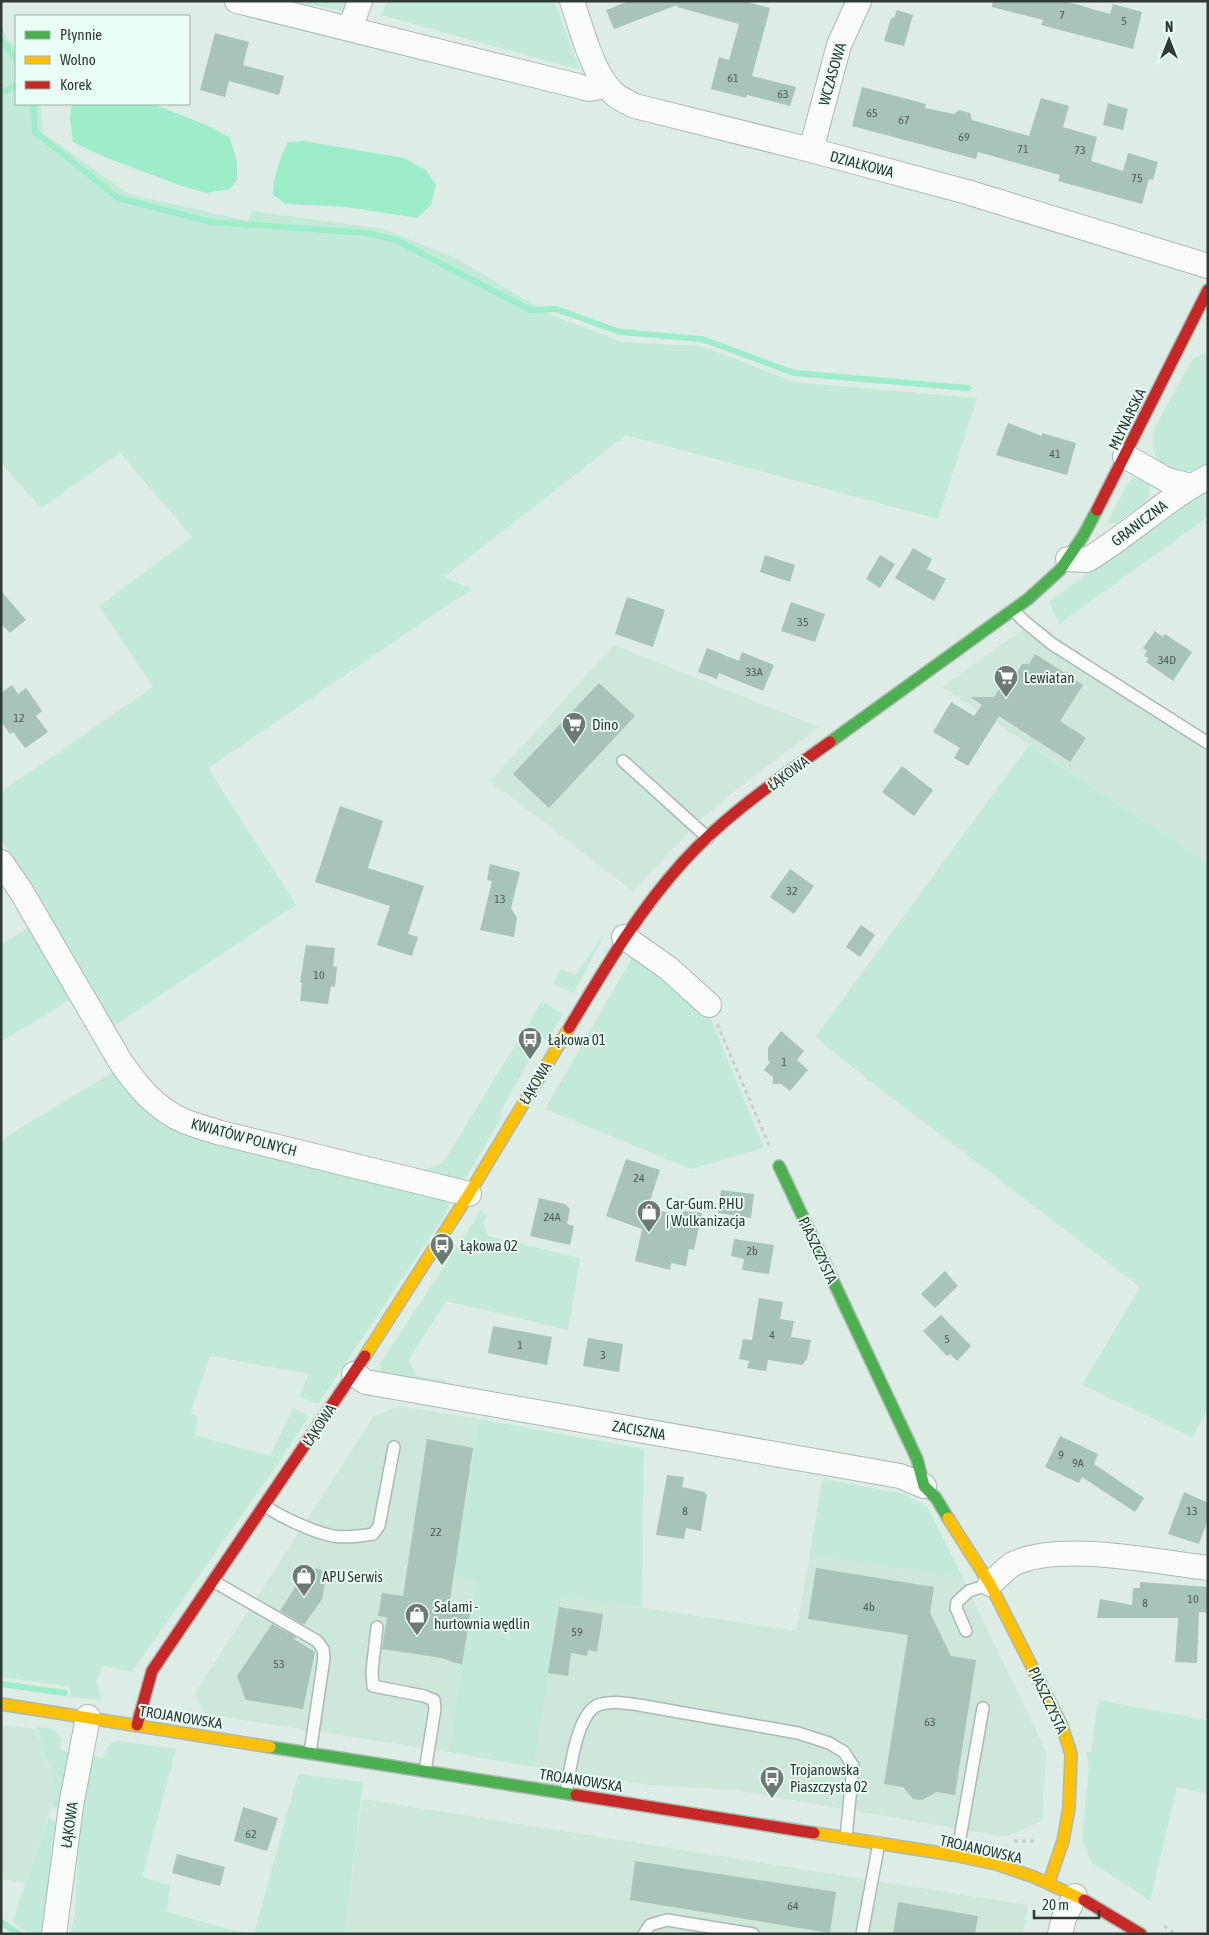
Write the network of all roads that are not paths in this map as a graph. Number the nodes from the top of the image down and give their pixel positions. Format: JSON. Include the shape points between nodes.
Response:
{"nodes":[{"id":1,"x":237,"y":1,"type":"edge"},
{"id":2,"x":360,"y":1,"type":"edge"},
{"id":3,"x":572,"y":1,"type":"edge"},
{"id":4,"x":859,"y":1,"type":"edge"},
{"id":5,"x":350,"y":29,"type":"junction"},
{"id":6,"x":606,"y":86,"type":"junction"},
{"id":7,"x":811,"y":150,"type":"junction"},
{"id":8,"x":1208,"y":266,"type":"edge"},
{"id":9,"x":1208,"y":290,"type":"edge"},
{"id":10,"x":1125,"y":456,"type":"junction"},
{"id":11,"x":1199,"y":482,"type":"edge"},
{"id":12,"x":1068,"y":559,"type":"junction"},
{"id":13,"x":1014,"y":610,"type":"junction"},
{"id":14,"x":1208,"y":743,"type":"edge"},
{"id":15,"x":622,"y":761,"type":"dead end"},
{"id":16,"x":708,"y":838,"type":"junction"},
{"id":17,"x":1,"y":862,"type":"edge"},
{"id":18,"x":624,"y":937,"type":"junction"},
{"id":19,"x":709,"y":1005,"type":"road end"},
{"id":20,"x":779,"y":1166,"type":"road end"},
{"id":21,"x":469,"y":1194,"type":"junction"},
{"id":22,"x":354,"y":1374,"type":"junction"},
{"id":23,"x":394,"y":1446,"type":"dead end"},
{"id":24,"x":924,"y":1486,"type":"junction"},
{"id":25,"x":264,"y":1506,"type":"junction"},
{"id":26,"x":1208,"y":1568,"type":"edge"},
{"id":27,"x":213,"y":1581,"type":"junction"},
{"id":28,"x":990,"y":1584,"type":"junction"},
{"id":29,"x":377,"y":1627,"type":"dead end"},
{"id":30,"x":966,"y":1632,"type":"dead end"},
{"id":31,"x":1,"y":1704,"type":"edge"},
{"id":32,"x":983,"y":1708,"type":"dead end"},
{"id":33,"x":88,"y":1717,"type":"junction"},
{"id":34,"x":137,"y":1725,"type":"junction"},
{"id":35,"x":310,"y":1753,"type":"junction"},
{"id":36,"x":425,"y":1771,"type":"junction"},
{"id":37,"x":566,"y":1793,"type":"junction"},
{"id":38,"x":846,"y":1838,"type":"junction"},
{"id":39,"x":879,"y":1843,"type":"junction"},
{"id":40,"x":957,"y":1857,"type":"junction"},
{"id":41,"x":1049,"y":1882,"type":"junction"},
{"id":42,"x":1075,"y":1896,"type":"junction"},
{"id":43,"x":54,"y":1934,"type":"edge"},
{"id":44,"x":644,"y":1934,"type":"edge"},
{"id":45,"x":753,"y":1934,"type":"edge"},
{"id":46,"x":862,"y":1934,"type":"edge"},
{"id":47,"x":1060,"y":1934,"type":"edge"},
{"id":48,"x":1141,"y":1934,"type":"edge"}],
"edges":[{"from":1,"to":5,"type":"street"},
{"from":2,"to":5,"type":"street"},
{"from":3,"to":6,"type":"street","name":"DZIAŁKOWA"},
{"from":4,"to":7,"type":"street","name":"WCZASOWA","via":[[839,45]]},
{"from":5,"to":6,"type":"street","via":[[589,89]]},
{"from":6,"to":7,"type":"street","name":"DZIAŁKOWA","via":[[620,99],[635,106]]},
{"from":7,"to":8,"type":"street","name":"DZIAŁKOWA","via":[[967,192]]},
{"from":9,"to":10,"type":"street","name":"MŁYNARSKA"},
{"from":10,"to":11,"type":"street","via":[[1167,480]]},
{"from":10,"to":12,"type":"street","name":"MŁYNARSKA"},
{"from":11,"to":12,"type":"street","name":"GRANICZNA","via":[[1087,560]]},
{"from":12,"to":13,"type":"street","name":"ŁĄKOWA","via":[[1060,570]]},
{"from":13,"to":14,"type":"lane","via":[[1052,644]]},
{"from":13,"to":16,"type":"street","name":"ŁĄKOWA","via":[[776,781]]},
{"from":15,"to":16,"type":"lane"},
{"from":16,"to":18,"type":"street","name":"ŁĄKOWA","via":[[649,902]]},
{"from":17,"to":21,"type":"street","name":"KWIATÓW POLNYCH","via":[[120,1061],[134,1083],[151,1100],[183,1121],[221,1133]]},
{"from":18,"to":19,"type":"street","via":[[668,968]]},
{"from":18,"to":21,"type":"street","name":"ŁĄKOWA"},
{"from":20,"to":24,"type":"street","name":"PIASZCZYSTA","via":[[917,1459]]},
{"from":21,"to":22,"type":"street","name":"ŁĄKOWA"},
{"from":22,"to":24,"type":"street","name":"ZACISZNA","via":[[366,1382],[900,1476]]},
{"from":22,"to":25,"type":"street","name":"ŁĄKOWA"},
{"from":23,"to":25,"type":"lane","via":[[379,1526],[373,1534],[334,1536]]},
{"from":24,"to":28,"type":"street","name":"PIASZCZYSTA","via":[[936,1498]]},
{"from":25,"to":27,"type":"street","name":"ŁĄKOWA"},
{"from":26,"to":28,"type":"street","via":[[1069,1552],[1012,1565]]},
{"from":27,"to":34,"type":"street","name":"ŁĄKOWA","via":[[152,1671]]},
{"from":27,"to":35,"type":"lane","via":[[317,1641],[323,1649]]},
{"from":28,"to":30,"type":"lane","via":[[970,1591],[957,1602],[956,1608]]},
{"from":28,"to":41,"type":"street","name":"PIASZCZYSTA","via":[[1062,1726],[1071,1754],[1067,1823]]},
{"from":29,"to":36,"type":"lane","via":[[372,1671],[374,1686],[434,1700]]},
{"from":31,"to":33,"type":"street","name":"TROJANOWSKA"},
{"from":32,"to":40,"type":"lane"},
{"from":33,"to":34,"type":"street","name":"TROJANOWSKA"},
{"from":33,"to":43,"type":"street","name":"ŁĄKOWA"},
{"from":34,"to":35,"type":"street","name":"TROJANOWSKA"},
{"from":35,"to":36,"type":"street","name":"TROJANOWSKA"},
{"from":36,"to":37,"type":"street","name":"TROJANOWSKA"},
{"from":37,"to":38,"type":"street","name":"TROJANOWSKA"},
{"from":37,"to":38,"type":"lane","via":[[585,1716],[597,1706],[621,1702],[798,1733],[829,1742],[844,1752],[853,1766]]},
{"from":38,"to":39,"type":"street","name":"TROJANOWSKA"},
{"from":39,"to":40,"type":"street","name":"TROJANOWSKA"},
{"from":39,"to":46,"type":"lane"},
{"from":40,"to":41,"type":"street","name":"TROJANOWSKA","via":[[996,1864]]},
{"from":41,"to":42,"type":"street","name":"TROJANOWSKA"},
{"from":42,"to":47,"type":"street"},
{"from":42,"to":48,"type":"street","name":"TROJANOWSKA"},
{"from":44,"to":45,"type":"lane","via":[[650,1925],[666,1920]]}]}
